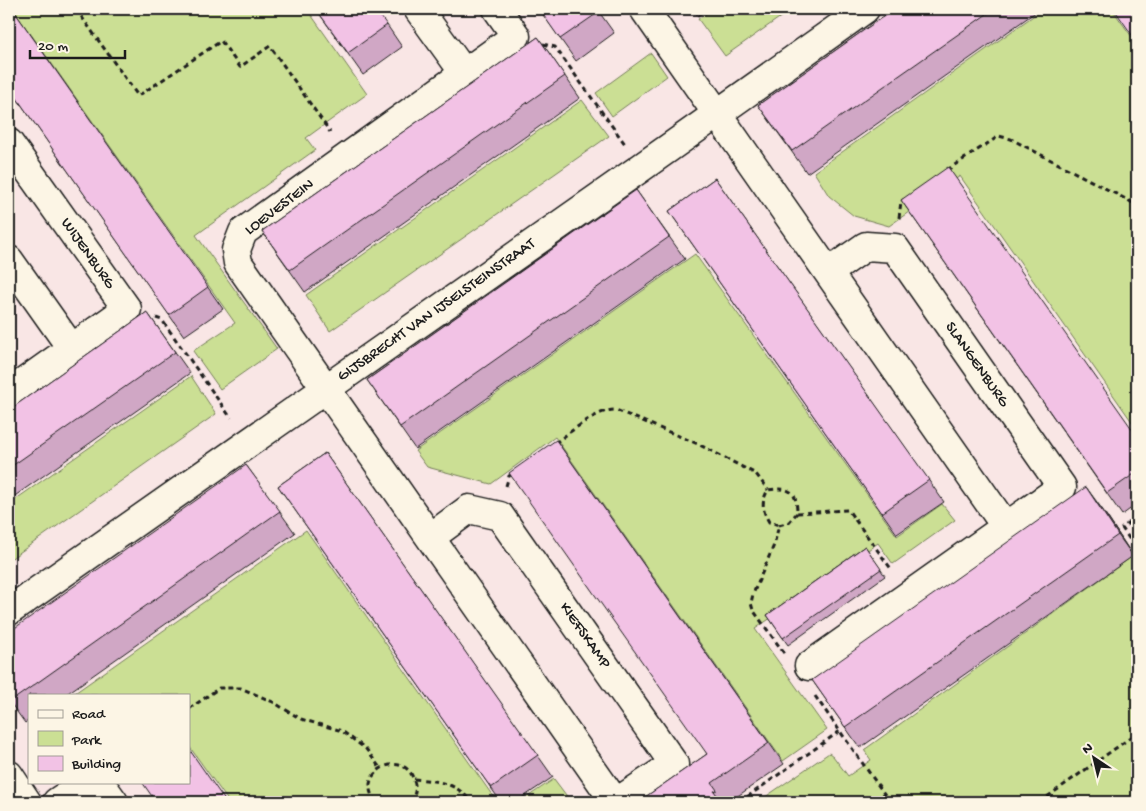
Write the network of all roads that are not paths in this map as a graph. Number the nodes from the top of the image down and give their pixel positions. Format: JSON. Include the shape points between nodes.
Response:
{"nodes":[{"id":1,"x":418,"y":9,"type":"edge"},
{"id":2,"x":497,"y":9,"type":"edge"},
{"id":3,"x":644,"y":9,"type":"edge"},
{"id":4,"x":865,"y":9,"type":"edge"},
{"id":5,"x":465,"y":74,"type":"junction"},
{"id":6,"x":718,"y":113,"type":"junction"},
{"id":7,"x":9,"y":144,"type":"edge"},
{"id":8,"x":9,"y":260,"type":"edge"},
{"id":9,"x":829,"y":272,"type":"junction"},
{"id":10,"x":72,"y":349,"type":"junction"},
{"id":11,"x":327,"y":388,"type":"junction"},
{"id":12,"x":9,"y":394,"type":"edge"},
{"id":13,"x":1006,"y":527,"type":"junction"},
{"id":14,"x":431,"y":537,"type":"junction"},
{"id":15,"x":9,"y":611,"type":"edge"},
{"id":16,"x":804,"y":670,"type":"road end"},
{"id":17,"x":9,"y":775,"type":"edge"},
{"id":18,"x":27,"y":802,"type":"edge"},
{"id":19,"x":57,"y":802,"type":"edge"},
{"id":20,"x":114,"y":802,"type":"edge"},
{"id":21,"x":616,"y":802,"type":"edge"}],
"edges":[{"from":1,"to":5,"type":"street"},
{"from":2,"to":5,"type":"street","name":"LOEVESTEIN","via":[[516,36]]},
{"from":3,"to":6,"type":"street"},
{"from":4,"to":6,"type":"street","name":"GIJSBRECHT VAN IJSELSTEINSTRAAT"},
{"from":5,"to":11,"type":"street","name":"LOEVESTEIN","via":[[243,232],[236,250],[238,262]]},
{"from":6,"to":9,"type":"street"},
{"from":6,"to":11,"type":"street","name":"GIJSBRECHT VAN IJSELSTEINSTRAAT"},
{"from":7,"to":10,"type":"street","name":"WIJENBURG","via":[[127,310]]},
{"from":8,"to":10,"type":"street"},
{"from":9,"to":13,"type":"street"},
{"from":9,"to":13,"type":"street","name":"SLANGENBURG","via":[[866,246],[895,248],[1062,487]]},
{"from":10,"to":12,"type":"street"},
{"from":11,"to":14,"type":"street","name":"KIEFSKAMP"},
{"from":11,"to":15,"type":"street","name":"GIJSBRECHT VAN IJSELSTEINSTRAAT"},
{"from":13,"to":16,"type":"street","name":"SLANGENBURG"},
{"from":14,"to":21,"type":"street","name":"KIEFSKAMP"},
{"from":14,"to":21,"type":"street","name":"KIEFSKAMP","via":[[469,509],[500,516],[674,764]]},
{"from":17,"to":18,"type":"street"},
{"from":19,"to":20,"type":"street","via":[[78,788],[106,791]]}]}
